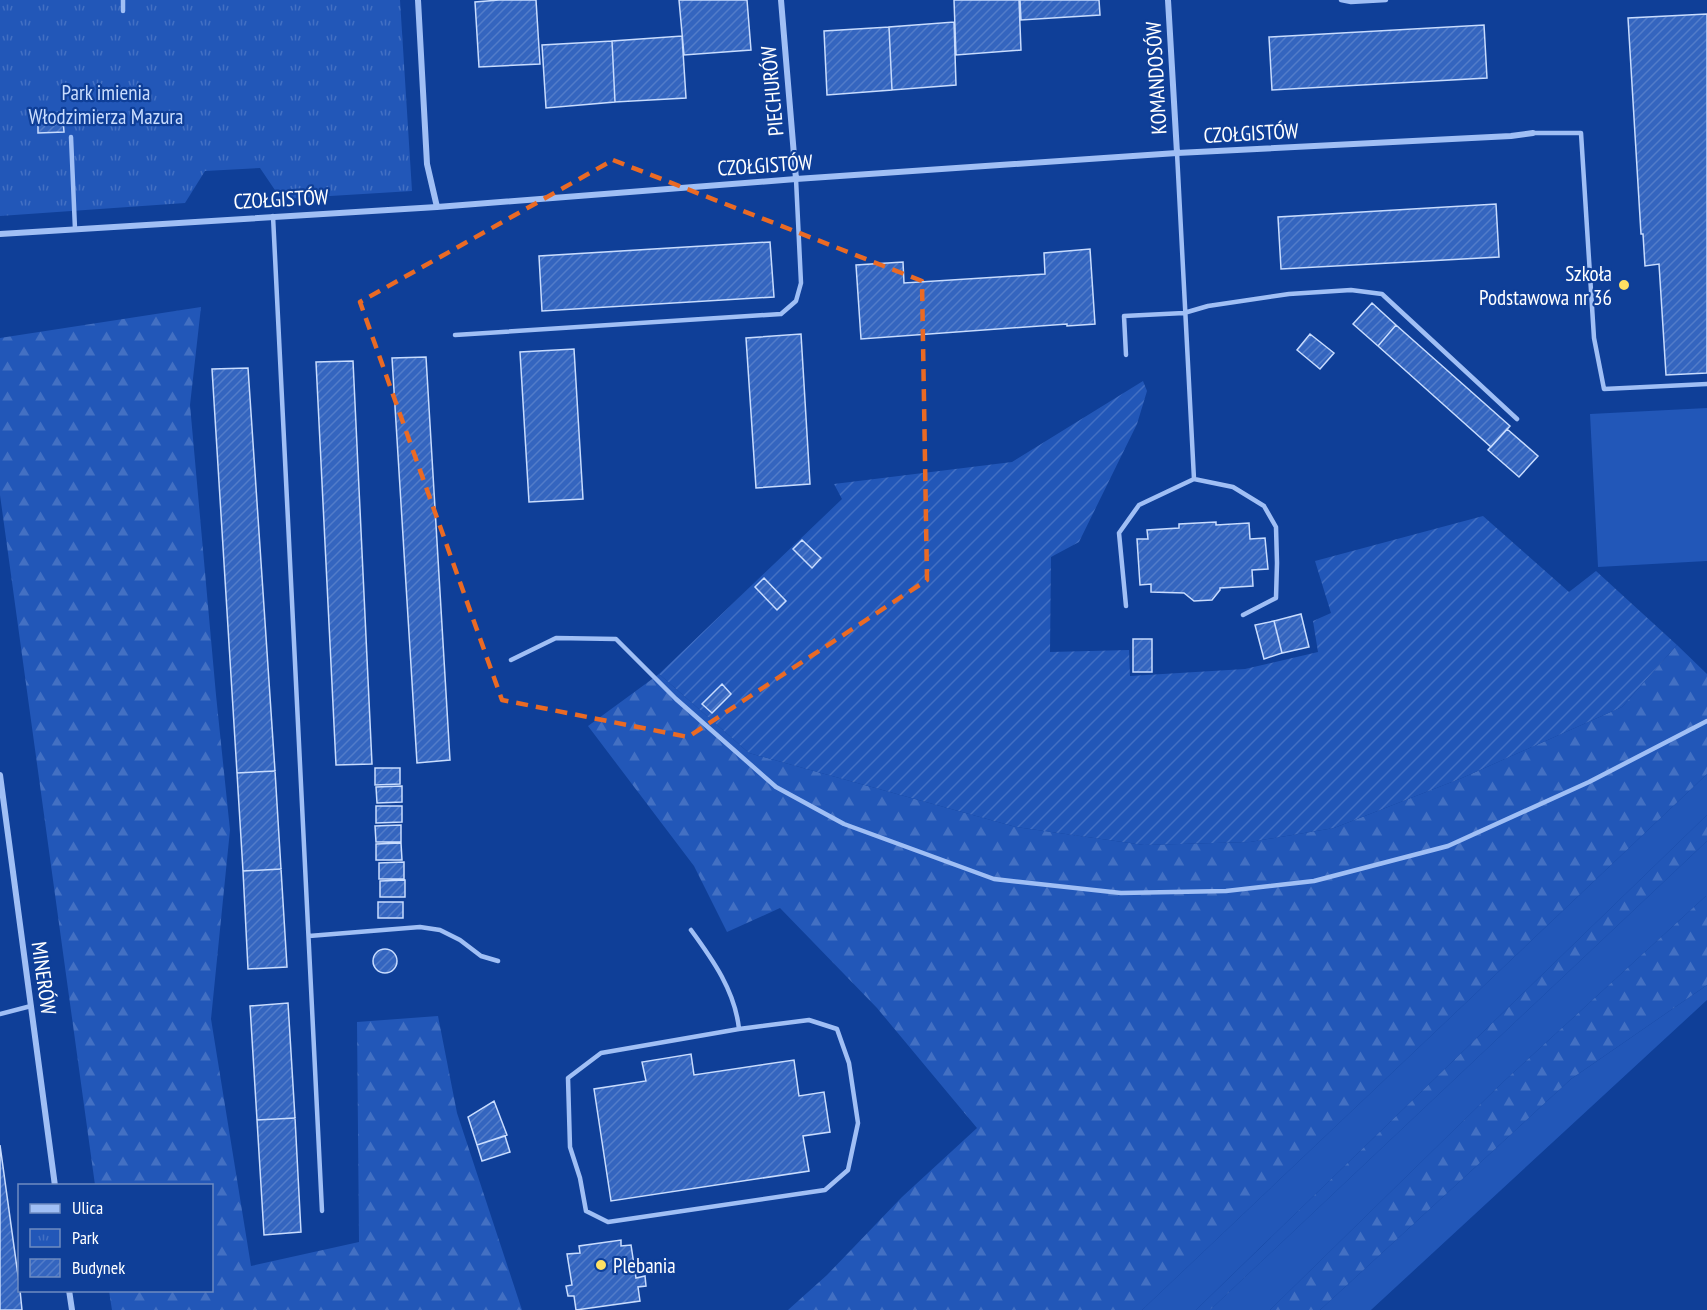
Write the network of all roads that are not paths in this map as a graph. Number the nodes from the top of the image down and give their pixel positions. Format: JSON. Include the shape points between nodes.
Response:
{"nodes":[{"id":1,"x":123,"y":0,"type":"edge"},
{"id":2,"x":418,"y":0,"type":"edge"},
{"id":3,"x":781,"y":0,"type":"edge"},
{"id":4,"x":1168,"y":0,"type":"edge"},
{"id":5,"x":1341,"y":0,"type":"edge"},
{"id":6,"x":1386,"y":0,"type":"edge"},
{"id":7,"x":123,"y":11,"type":"dead end"},
{"id":8,"x":1533,"y":133,"type":"joint"},
{"id":9,"x":71,"y":137,"type":"dead end"},
{"id":10,"x":1177,"y":153,"type":"junction"},
{"id":11,"x":796,"y":179,"type":"junction"},
{"id":12,"x":437,"y":207,"type":"junction"},
{"id":13,"x":273,"y":216,"type":"junction"},
{"id":14,"x":75,"y":229,"type":"junction"},
{"id":15,"x":0,"y":234,"type":"edge"},
{"id":16,"x":1184,"y":313,"type":"junction"},
{"id":17,"x":455,"y":335,"type":"dead end"},
{"id":18,"x":1125,"y":355,"type":"dead end"},
{"id":19,"x":1707,"y":384,"type":"edge"},
{"id":20,"x":1517,"y":419,"type":"dead end"},
{"id":21,"x":1194,"y":479,"type":"junction"},
{"id":22,"x":1125,"y":606,"type":"dead end"},
{"id":23,"x":1243,"y":615,"type":"dead end"},
{"id":24,"x":511,"y":660,"type":"dead end"},
{"id":25,"x":1707,"y":721,"type":"edge"},
{"id":26,"x":0,"y":775,"type":"edge"},
{"id":27,"x":691,"y":930,"type":"dead end"},
{"id":28,"x":309,"y":936,"type":"junction"},
{"id":29,"x":498,"y":961,"type":"dead end"},
{"id":30,"x":31,"y":1006,"type":"junction"},
{"id":31,"x":0,"y":1014,"type":"edge"},
{"id":32,"x":739,"y":1029,"type":"junction"},
{"id":33,"x":55,"y":1184,"type":"edge"},
{"id":34,"x":322,"y":1211,"type":"dead end"},
{"id":35,"x":69,"y":1292,"type":"edge"},
{"id":36,"x":72,"y":1310,"type":"edge"}],
"edges":[{"from":1,"to":7,"type":"lane"},
{"from":2,"to":12,"type":"street","via":[[427,164]]},
{"from":3,"to":11,"type":"street","name":"PIECHURÓW"},
{"from":4,"to":10,"type":"street","name":"KOMANDOSÓW"},
{"from":5,"to":6,"type":"lane"},
{"from":8,"to":10,"type":"street","name":"CZOŁGISTÓW"},
{"from":8,"to":19,"type":"lane","via":[[1581,133],[1594,338],[1604,389]]},
{"from":9,"to":14,"type":"lane"},
{"from":10,"to":11,"type":"street","name":"CZOŁGISTÓW"},
{"from":10,"to":16,"type":"lane"},
{"from":11,"to":12,"type":"street","name":"CZOŁGISTÓW"},
{"from":11,"to":17,"type":"lane","via":[[801,283],[796,301],[781,314]]},
{"from":12,"to":13,"type":"street","name":"CZOŁGISTÓW"},
{"from":13,"to":14,"type":"street","name":"CZOŁGISTÓW"},
{"from":13,"to":28,"type":"lane"},
{"from":14,"to":15,"type":"street","name":"CZOŁGISTÓW"},
{"from":16,"to":18,"type":"lane","via":[[1124,316]]},
{"from":16,"to":20,"type":"lane","via":[[1289,294],[1351,290],[1382,294]]},
{"from":16,"to":21,"type":"lane"},
{"from":21,"to":22,"type":"lane","via":[[1139,505],[1119,533]]},
{"from":21,"to":23,"type":"lane","via":[[1233,487],[1264,506],[1276,528],[1276,598]]},
{"from":24,"to":25,"type":"lane","via":[[556,638],[616,639],[676,699],[776,787],[844,824],[994,879],[1121,893],[1226,891],[1314,881],[1448,846],[1589,782]]},
{"from":26,"to":30,"type":"street","name":"MINERÓW"},
{"from":27,"to":32,"type":"lane","via":[[717,965],[737,1011]]},
{"from":28,"to":29,"type":"lane","via":[[420,927],[440,930],[481,956]]},
{"from":28,"to":34,"type":"lane"},
{"from":30,"to":31,"type":"lane"},
{"from":30,"to":33,"type":"street","name":"MINERÓW"},
{"from":32,"to":32,"type":"lane","via":[[809,1020],[837,1029],[849,1063],[858,1123],[848,1170],[825,1191],[608,1222],[586,1211],[570,1147],[568,1078],[602,1053]]},
{"from":35,"to":36,"type":"street"}]}
